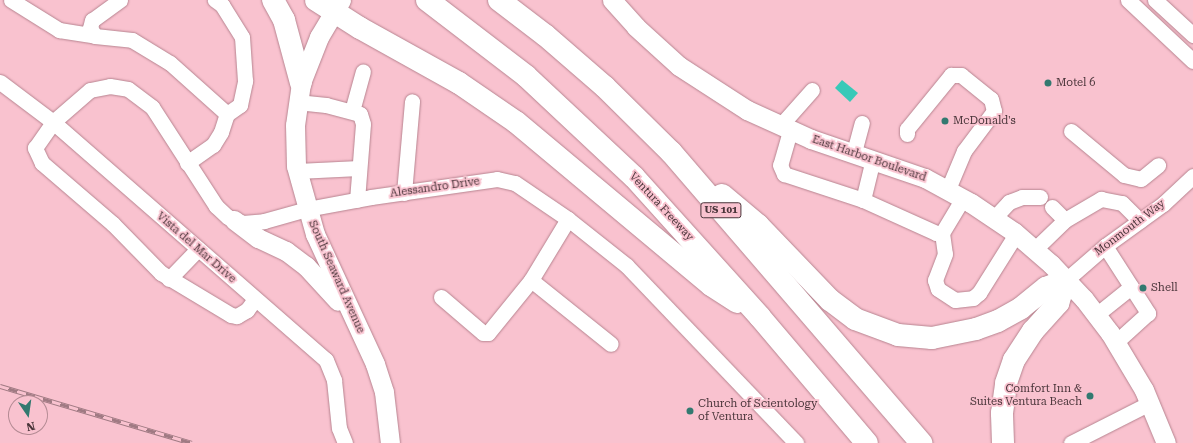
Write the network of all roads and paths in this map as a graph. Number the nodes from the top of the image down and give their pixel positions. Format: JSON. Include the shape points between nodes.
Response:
{"nodes":[{"id":1,"x":11,"y":0,"type":"edge"},
{"id":2,"x":120,"y":0,"type":"edge"},
{"id":3,"x":215,"y":0,"type":"edge"},
{"id":4,"x":273,"y":0,"type":"edge"},
{"id":5,"x":427,"y":0,"type":"edge"},
{"id":6,"x":499,"y":0,"type":"edge"},
{"id":7,"x":612,"y":0,"type":"edge"},
{"id":8,"x":1128,"y":0,"type":"edge"},
{"id":9,"x":1155,"y":0,"type":"edge"},
{"id":10,"x":330,"y":4,"type":"edge"},
{"id":11,"x":1193,"y":35,"type":"edge"},
{"id":12,"x":95,"y":36,"type":"junction"},
{"id":13,"x":1193,"y":61,"type":"edge"},
{"id":14,"x":363,"y":71,"type":"dead end"},
{"id":15,"x":0,"y":82,"type":"edge"},
{"id":16,"x":812,"y":90,"type":"dead end"},
{"id":17,"x":299,"y":92,"type":"junction"},
{"id":18,"x":412,"y":101,"type":"dead end"},
{"id":19,"x":352,"y":112,"type":"junction"},
{"id":20,"x":227,"y":114,"type":"junction"},
{"id":21,"x":53,"y":122,"type":"junction"},
{"id":22,"x":862,"y":123,"type":"dead end"},
{"id":23,"x":785,"y":129,"type":"junction"},
{"id":24,"x":1071,"y":131,"type":"dead end"},
{"id":25,"x":907,"y":134,"type":"dead end"},
{"id":26,"x":671,"y":152,"type":"junction"},
{"id":27,"x":854,"y":152,"type":"junction"},
{"id":28,"x":873,"y":159,"type":"junction"},
{"id":29,"x":187,"y":163,"type":"junction"},
{"id":30,"x":1158,"y":165,"type":"dead end"},
{"id":31,"x":359,"y":168,"type":"junction"},
{"id":32,"x":297,"y":171,"type":"junction"},
{"id":33,"x":1193,"y":176,"type":"edge"},
{"id":34,"x":404,"y":193,"type":"junction"},
{"id":35,"x":955,"y":193,"type":"junction"},
{"id":36,"x":1040,"y":197,"type":"dead end"},
{"id":37,"x":357,"y":200,"type":"junction"},
{"id":38,"x":863,"y":200,"type":"junction"},
{"id":39,"x":1052,"y":208,"type":"dead end"},
{"id":40,"x":307,"y":209,"type":"junction"},
{"id":41,"x":995,"y":218,"type":"junction"},
{"id":42,"x":568,"y":219,"type":"junction"},
{"id":43,"x":234,"y":220,"type":"junction"},
{"id":44,"x":1065,"y":220,"type":"junction"},
{"id":45,"x":1140,"y":221,"type":"junction"},
{"id":46,"x":942,"y":233,"type":"junction"},
{"id":47,"x":1016,"y":234,"type":"junction"},
{"id":48,"x":1105,"y":246,"type":"junction"},
{"id":49,"x":198,"y":249,"type":"junction"},
{"id":50,"x":1035,"y":249,"type":"junction"},
{"id":51,"x":169,"y":279,"type":"junction"},
{"id":52,"x":531,"y":280,"type":"junction"},
{"id":53,"x":1066,"y":280,"type":"junction"},
{"id":54,"x":1131,"y":287,"type":"junction"},
{"id":55,"x":441,"y":297,"type":"dead end"},
{"id":56,"x":255,"y":299,"type":"junction"},
{"id":57,"x":1096,"y":315,"type":"junction"},
{"id":58,"x":760,"y":317,"type":"junction"},
{"id":59,"x":356,"y":322,"type":"junction"},
{"id":60,"x":1116,"y":342,"type":"junction"},
{"id":61,"x":610,"y":344,"type":"dead end"},
{"id":62,"x":1150,"y":404,"type":"junction"},
{"id":63,"x":345,"y":443,"type":"edge"},
{"id":64,"x":390,"y":443,"type":"edge"},
{"id":65,"x":796,"y":443,"type":"edge"},
{"id":66,"x":866,"y":443,"type":"edge"},
{"id":67,"x":921,"y":443,"type":"edge"},
{"id":68,"x":1003,"y":443,"type":"edge"},
{"id":69,"x":1071,"y":443,"type":"edge"},
{"id":70,"x":1166,"y":443,"type":"edge"}],
"edges":[{"from":1,"to":12,"type":"street","via":[[59,30]]},
{"from":2,"to":12,"type":"street","via":[[92,20],[90,28]]},
{"from":3,"to":20,"type":"street","via":[[222,5],[242,37],[245,81],[240,105]]},
{"from":4,"to":17,"type":"highway","via":[[284,20]]},
{"from":5,"to":58,"type":"highway","name":"Ventura Freeway","via":[[520,72],[591,134],[676,222]]},
{"from":6,"to":26,"type":"highway","number":"US 101","via":[[545,35],[599,82]]},
{"from":7,"to":23,"type":"main road","name":"East Harbor Boulevard","via":[[657,47],[702,83]]},
{"from":8,"to":13,"type":"street"},
{"from":9,"to":11,"type":"street"},
{"from":10,"to":17,"type":"main road","name":"South Seaward Avenue"},
{"from":10,"to":58,"type":"highway","via":[[516,122],[710,285]]},
{"from":12,"to":20,"type":"street","via":[[132,40],[170,63]]},
{"from":14,"to":19,"type":"street"},
{"from":15,"to":21,"type":"street","name":"Vista del Mar Drive"},
{"from":16,"to":23,"type":"street"},
{"from":17,"to":19,"type":"street"},
{"from":17,"to":32,"type":"main road","name":"South Seaward Avenue","via":[[295,125]]},
{"from":18,"to":34,"type":"street"},
{"from":19,"to":31,"type":"street","via":[[360,114],[363,124]]},
{"from":20,"to":29,"type":"street","via":[[213,145]]},
{"from":21,"to":29,"type":"street","via":[[90,90],[100,86],[119,86],[137,94],[152,107]]},
{"from":21,"to":49,"type":"street","name":"Vista del Mar Drive"},
{"from":21,"to":51,"type":"street","via":[[35,148],[42,164],[113,224]]},
{"from":22,"to":27,"type":"street"},
{"from":23,"to":27,"type":"main road","name":"East Harbor Boulevard"},
{"from":23,"to":38,"type":"street","via":[[780,165],[784,174]]},
{"from":24,"to":30,"type":"street","via":[[1124,175],[1141,179]]},
{"from":25,"to":35,"type":"street","via":[[907,129],[952,75],[958,74],[991,99],[994,104],[990,118],[964,151]]},
{"from":26,"to":53,"type":"highway","via":[[758,225],[830,300],[855,318],[881,331],[932,338],[976,329],[1004,317],[1046,288]]},
{"from":26,"to":67,"type":"highway","number":"US 101"},
{"from":27,"to":28,"type":"main road","name":"East Harbor Boulevard"},
{"from":28,"to":35,"type":"main road","name":"East Harbor Boulevard"},
{"from":28,"to":38,"type":"street"},
{"from":29,"to":43,"type":"street","via":[[216,206]]},
{"from":31,"to":32,"type":"street"},
{"from":31,"to":37,"type":"street"},
{"from":32,"to":40,"type":"main road","name":"South Seaward Avenue"},
{"from":33,"to":45,"type":"street","name":"Monmouth Way"},
{"from":34,"to":37,"type":"street","name":"Alessandro Drive"},
{"from":34,"to":42,"type":"street","name":"Alessandro Drive","via":[[497,179],[515,183]]},
{"from":35,"to":41,"type":"main road","name":"East Harbor Boulevard"},
{"from":35,"to":46,"type":"street"},
{"from":36,"to":41,"type":"street","via":[[1022,197],[1009,202]]},
{"from":37,"to":40,"type":"street","name":"Alessandro Drive"},
{"from":38,"to":46,"type":"street","via":[[927,229]]},
{"from":39,"to":44,"type":"street"},
{"from":40,"to":43,"type":"street","name":"Alessandro Drive","via":[[252,223]]},
{"from":40,"to":59,"type":"main road","name":"South Seaward Avenue","via":[[327,263]]},
{"from":41,"to":47,"type":"main road","name":"East Harbor Boulevard"},
{"from":42,"to":52,"type":"street"},
{"from":42,"to":65,"type":"street","name":"Alessandro Drive","via":[[627,266]]},
{"from":43,"to":59,"type":"main road","via":[[258,238],[286,251],[306,266]]},
{"from":44,"to":45,"type":"street","via":[[1101,199],[1112,199],[1122,203]]},
{"from":44,"to":50,"type":"street"},
{"from":45,"to":48,"type":"street","name":"Monmouth Way"},
{"from":46,"to":47,"type":"street","via":[[945,254],[935,280],[938,289],[955,300],[973,298],[979,293]]},
{"from":47,"to":50,"type":"main road","name":"East Harbor Boulevard"},
{"from":48,"to":53,"type":"street","name":"Monmouth Way"},
{"from":48,"to":54,"type":"street"},
{"from":49,"to":51,"type":"street"},
{"from":49,"to":56,"type":"street","name":"Vista del Mar Drive"},
{"from":50,"to":53,"type":"main road","name":"East Harbor Boulevard"},
{"from":51,"to":56,"type":"street","via":[[231,316],[237,316],[247,310]]},
{"from":52,"to":55,"type":"street","via":[[488,334],[483,333]]},
{"from":52,"to":61,"type":"street"},
{"from":53,"to":57,"type":"main road","name":"East Harbor Boulevard"},
{"from":53,"to":68,"type":"highway","via":[[1058,303],[1033,332],[1014,360],[1005,390],[1002,413]]},
{"from":54,"to":57,"type":"street"},
{"from":54,"to":60,"type":"street","via":[[1148,316]]},
{"from":56,"to":63,"type":"street","name":"Vista del Mar Drive","via":[[326,360],[334,380],[339,428]]},
{"from":57,"to":60,"type":"main road","name":"East Harbor Boulevard"},
{"from":58,"to":66,"type":"highway","name":"Ventura Freeway"},
{"from":59,"to":64,"type":"main road","name":"South Seaward Avenue","via":[[375,364],[384,392]]},
{"from":60,"to":62,"type":"main road","name":"East Harbor Boulevard"},
{"from":62,"to":69,"type":"street"},
{"from":62,"to":70,"type":"main road","name":"East Harbor Boulevard"}]}
